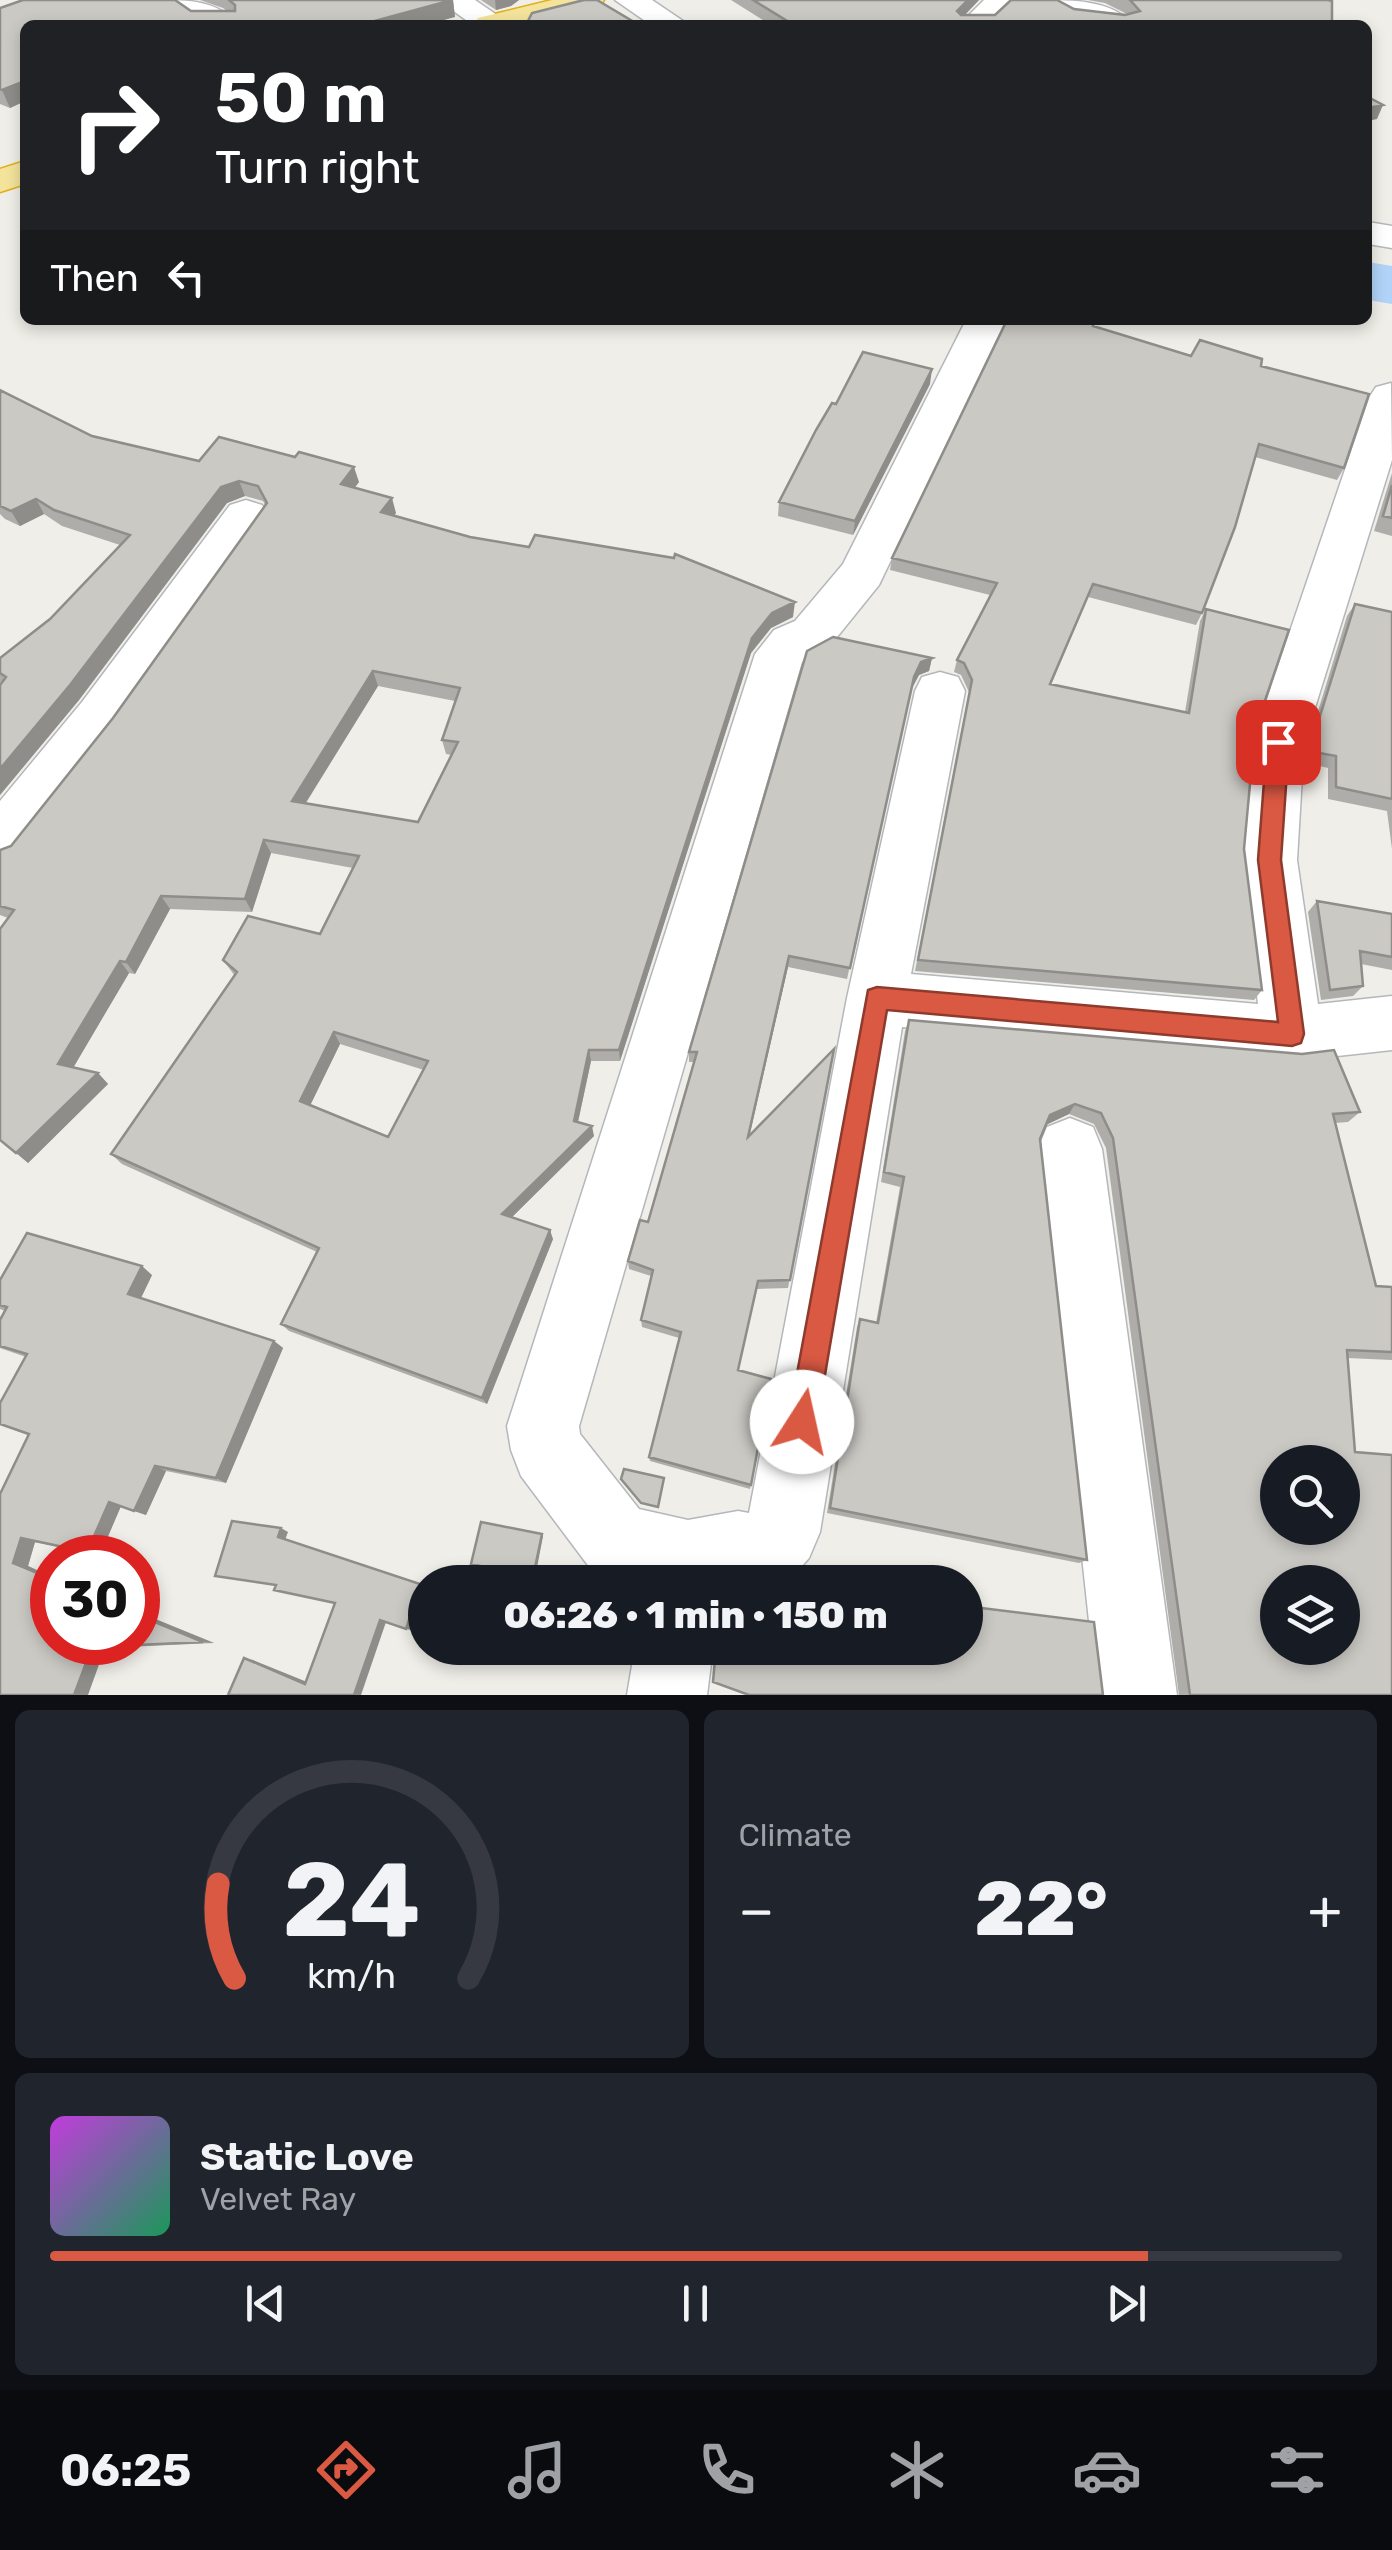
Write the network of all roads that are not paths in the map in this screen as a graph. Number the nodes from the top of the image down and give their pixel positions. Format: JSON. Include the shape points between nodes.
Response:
{"nodes":[{"id":1,"x":175,"y":0,"type":"edge"},
{"id":2,"x":453,"y":0,"type":"edge"},
{"id":3,"x":589,"y":0,"type":"edge"},
{"id":4,"x":630,"y":0,"type":"edge"},
{"id":5,"x":1002,"y":0,"type":"edge"},
{"id":6,"x":1060,"y":0,"type":"edge"},
{"id":7,"x":213,"y":20,"type":"edge"},
{"id":8,"x":486,"y":20,"type":"edge"},
{"id":9,"x":508,"y":20,"type":"edge"},
{"id":10,"x":664,"y":20,"type":"edge"},
{"id":11,"x":980,"y":20,"type":"edge"},
{"id":12,"x":1106,"y":20,"type":"edge"},
{"id":13,"x":984,"y":325,"type":"edge"},
{"id":14,"x":1391,"y":396,"type":"edge"},
{"id":15,"x":246,"y":516,"type":"dead end"},
{"id":16,"x":940,"y":691,"type":"dead end"},
{"id":17,"x":0,"y":840,"type":"edge"},
{"id":18,"x":877,"y":998,"type":"junction"},
{"id":19,"x":1392,"y":1023,"type":"edge"},
{"id":20,"x":1292,"y":1034,"type":"junction"},
{"id":21,"x":1070,"y":1149,"type":"dead end"},
{"id":22,"x":674,"y":1565,"type":"edge"},
{"id":23,"x":698,"y":1565,"type":"edge"},
{"id":24,"x":671,"y":1665,"type":"edge"},
{"id":25,"x":667,"y":1695,"type":"edge"},
{"id":26,"x":1137,"y":1695,"type":"edge"}],
"edges":[{"from":1,"to":7,"type":"street"},
{"from":2,"to":8,"type":"street"},
{"from":3,"to":9,"type":"highway"},
{"from":4,"to":10,"type":"street"},
{"from":5,"to":11,"type":"street"},
{"from":6,"to":12,"type":"street"},
{"from":13,"to":22,"type":"street","via":[[862,573],[812,634],[780,654],[543,1426],[547,1450],[616,1541]]},
{"from":14,"to":20,"type":"street","via":[[1278,742],[1269,860]]},
{"from":15,"to":17,"type":"street"},
{"from":16,"to":18,"type":"street"},
{"from":18,"to":20,"type":"street"},
{"from":18,"to":23,"type":"street","via":[[783,1532],[766,1554],[738,1549]]},
{"from":19,"to":20,"type":"street"},
{"from":21,"to":26,"type":"street"},
{"from":24,"to":25,"type":"street"}]}
